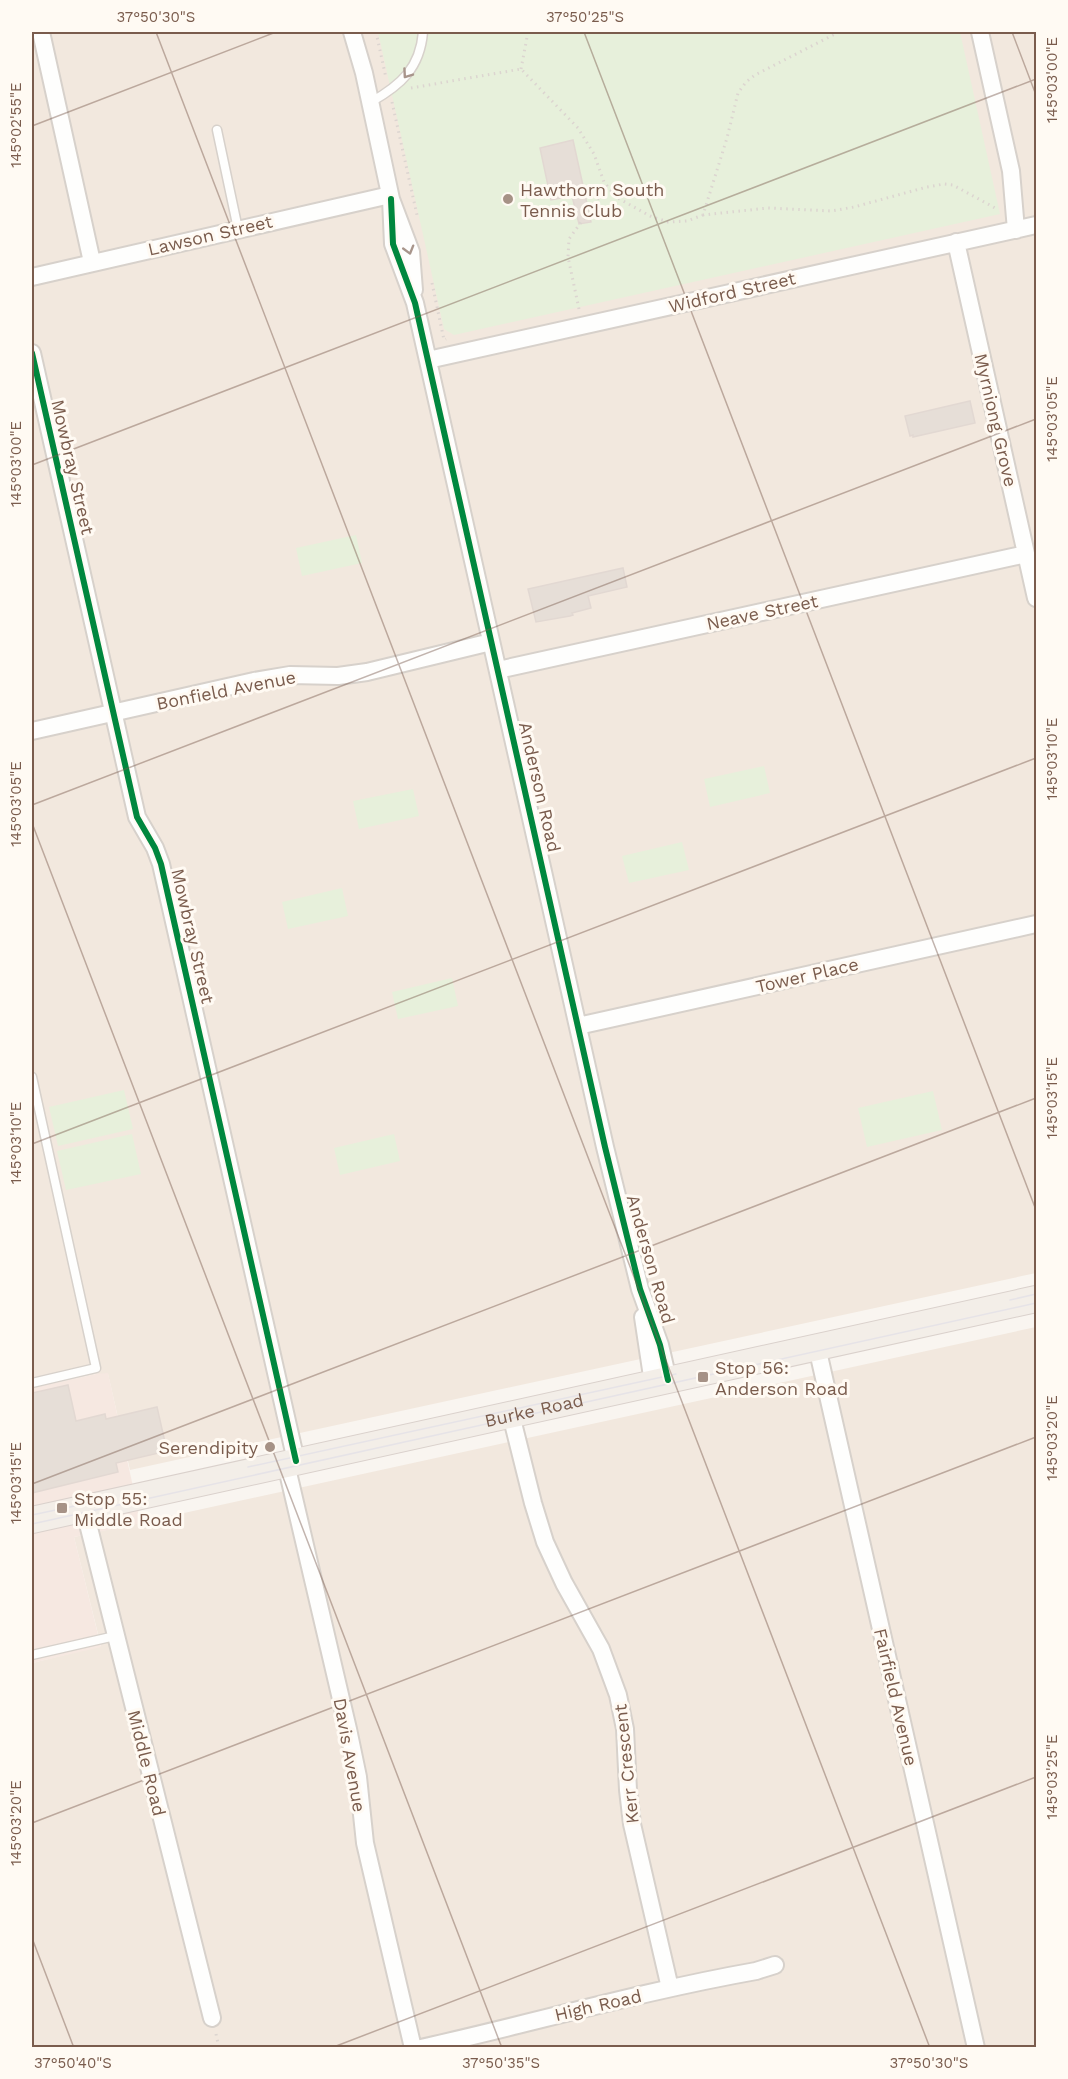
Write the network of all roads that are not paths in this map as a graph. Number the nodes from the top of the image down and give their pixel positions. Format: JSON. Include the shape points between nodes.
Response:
{"nodes":[{"id":1,"x":41,"y":32,"type":"edge"},
{"id":2,"x":352,"y":32,"type":"edge"},
{"id":3,"x":362,"y":32,"type":"edge"},
{"id":4,"x":423,"y":32,"type":"edge"},
{"id":5,"x":980,"y":32,"type":"edge"},
{"id":6,"x":364,"y":73,"type":"junction"},
{"id":7,"x":371,"y":102,"type":"junction"},
{"id":8,"x":217,"y":129,"type":"dead end"},
{"id":9,"x":390,"y":197,"type":"junction"},
{"id":10,"x":1028,"y":227,"type":"edge"},
{"id":11,"x":238,"y":229,"type":"junction"},
{"id":12,"x":956,"y":242,"type":"junction"},
{"id":13,"x":92,"y":262,"type":"junction"},
{"id":14,"x":32,"y":277,"type":"edge"},
{"id":15,"x":32,"y":353,"type":"edge"},
{"id":16,"x":428,"y":360,"type":"junction"},
{"id":17,"x":1026,"y":554,"type":"junction"},
{"id":18,"x":1036,"y":598,"type":"edge"},
{"id":19,"x":491,"y":642,"type":"junction"},
{"id":20,"x":498,"y":670,"type":"junction"},
{"id":21,"x":113,"y":713,"type":"junction"},
{"id":22,"x":32,"y":731,"type":"edge"},
{"id":23,"x":1036,"y":924,"type":"edge"},
{"id":24,"x":578,"y":1026,"type":"junction"},
{"id":25,"x":32,"y":1077,"type":"edge"},
{"id":26,"x":1036,"y":1299,"type":"edge"},
{"id":27,"x":817,"y":1347,"type":"junction"},
{"id":28,"x":660,"y":1381,"type":"junction"},
{"id":29,"x":32,"y":1383,"type":"edge"},
{"id":30,"x":511,"y":1414,"type":"junction"},
{"id":31,"x":291,"y":1462,"type":"junction"},
{"id":32,"x":84,"y":1508,"type":"junction"},
{"id":33,"x":32,"y":1520,"type":"edge"},
{"id":34,"x":115,"y":1636,"type":"junction"},
{"id":35,"x":32,"y":1655,"type":"edge"},
{"id":36,"x":775,"y":1965,"type":"dead end"},
{"id":37,"x":670,"y":1988,"type":"junction"},
{"id":38,"x":212,"y":2018,"type":"dead end"},
{"id":39,"x":413,"y":2048,"type":"edge"},
{"id":40,"x":421,"y":2048,"type":"edge"},
{"id":41,"x":976,"y":2048,"type":"edge"}],
"edges":[{"from":1,"to":13,"type":"street"},
{"from":2,"to":6,"type":"street","name":"Anderson Road"},
{"from":3,"to":6,"type":"street","name":"Anderson Road"},
{"from":4,"to":7,"type":"lane","one_way":true,"via":[[417,59],[404,80]]},
{"from":5,"to":10,"type":"street","via":[[1011,171]]},
{"from":6,"to":7,"type":"street","name":"Anderson Road"},
{"from":7,"to":9,"type":"street","name":"Anderson Road"},
{"from":8,"to":11,"type":"lane"},
{"from":9,"to":11,"type":"street","name":"Lawson Street"},
{"from":9,"to":16,"type":"street","name":"Anderson Road","via":[[411,252],[414,303]]},
{"from":10,"to":12,"type":"street","name":"Widford Street"},
{"from":11,"to":13,"type":"street","name":"Lawson Street"},
{"from":12,"to":16,"type":"street","name":"Widford Street"},
{"from":12,"to":17,"type":"street","name":"Myrniong Grove"},
{"from":13,"to":14,"type":"street","name":"Lawson Street"},
{"from":15,"to":21,"type":"street","name":"Mowbray Street"},
{"from":16,"to":19,"type":"street","name":"Anderson Road"},
{"from":17,"to":18,"type":"street","name":"Myrniong Grove"},
{"from":17,"to":20,"type":"street","name":"Neave Street"},
{"from":19,"to":20,"type":"street","name":"Anderson Road"},
{"from":19,"to":21,"type":"street","name":"Bonfield Avenue","via":[[367,672],[274,677]]},
{"from":20,"to":24,"type":"street","name":"Anderson Road"},
{"from":21,"to":22,"type":"street","name":"Bonfield Avenue"},
{"from":21,"to":31,"type":"street","name":"Mowbray Street","via":[[137,817],[161,864]]},
{"from":23,"to":24,"type":"street","name":"Tower Place"},
{"from":24,"to":28,"type":"street","name":"Anderson Road","via":[[640,1289],[646,1346]]},
{"from":25,"to":29,"type":"lane","via":[[96,1368]]},
{"from":26,"to":27,"type":"main road","name":"Burke Road"},
{"from":27,"to":28,"type":"main road","name":"Burke Road"},
{"from":27,"to":41,"type":"street","name":"Fairfield Avenue"},
{"from":28,"to":30,"type":"main road","name":"Burke Road"},
{"from":30,"to":31,"type":"main road","name":"Burke Road"},
{"from":30,"to":37,"type":"street","name":"Kerr Crescent","via":[[545,1542],[602,1649],[618,1695],[625,1729],[632,1824]]},
{"from":31,"to":32,"type":"main road","name":"Burke Road"},
{"from":31,"to":39,"type":"street","name":"Davis Avenue","via":[[358,1777],[365,1843]]},
{"from":32,"to":33,"type":"main road","name":"Burke Road"},
{"from":32,"to":34,"type":"street","name":"Middle Road"},
{"from":34,"to":35,"type":"lane"},
{"from":34,"to":38,"type":"street","name":"Middle Road"},
{"from":36,"to":37,"type":"street","name":"High Road"},
{"from":37,"to":40,"type":"street","name":"High Road"}]}
